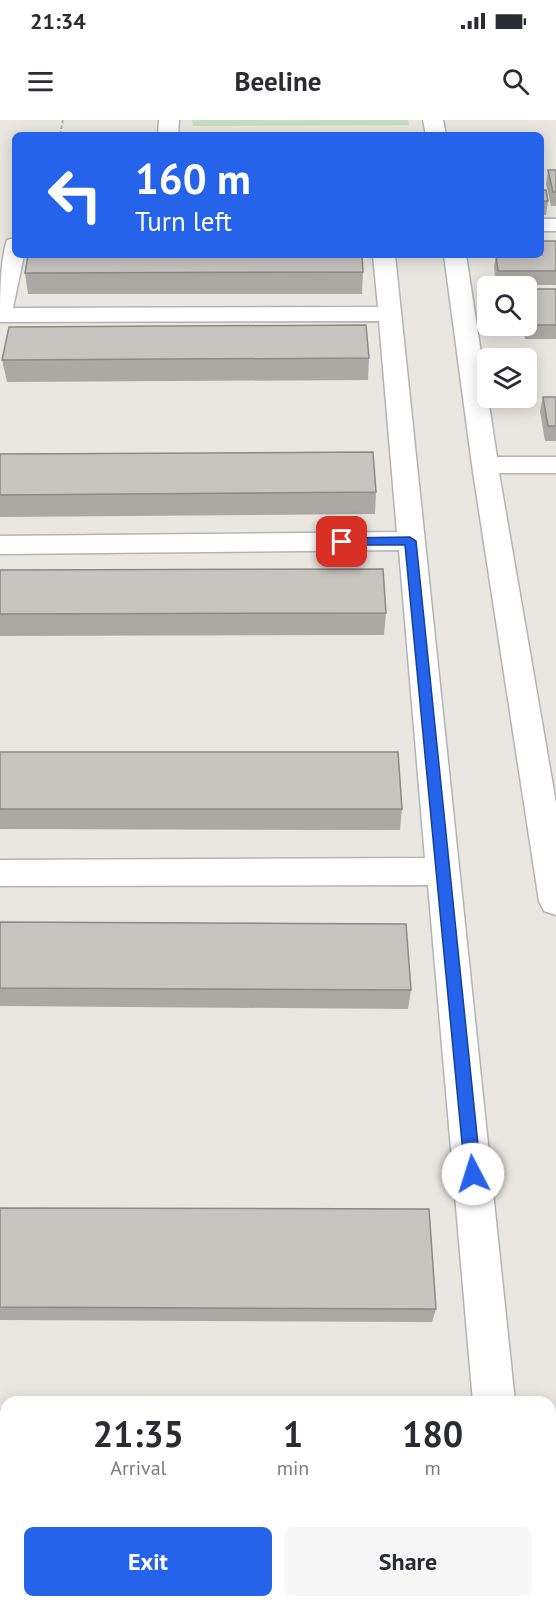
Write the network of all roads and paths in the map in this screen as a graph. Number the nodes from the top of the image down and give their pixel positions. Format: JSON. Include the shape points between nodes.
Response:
{"nodes":[{"id":1,"x":12,"y":258,"type":"edge"},
{"id":2,"x":384,"y":258,"type":"edge"},
{"id":3,"x":455,"y":258,"type":"edge"},
{"id":4,"x":0,"y":314,"type":"edge"},
{"id":5,"x":390,"y":314,"type":"junction"},
{"id":6,"x":485,"y":465,"type":"junction"},
{"id":7,"x":556,"y":465,"type":"edge"},
{"id":8,"x":410,"y":541,"type":"junction"},
{"id":9,"x":0,"y":545,"type":"edge"},
{"id":10,"x":550,"y":823,"type":"edge"},
{"id":11,"x":444,"y":871,"type":"junction"},
{"id":12,"x":0,"y":873,"type":"edge"},
{"id":13,"x":556,"y":901,"type":"edge"},
{"id":14,"x":493,"y":1396,"type":"edge"}],
"edges":[{"from":1,"to":4,"type":"street"},
{"from":2,"to":5,"type":"street"},
{"from":3,"to":6,"type":"street"},
{"from":4,"to":5,"type":"street"},
{"from":5,"to":8,"type":"street"},
{"from":6,"to":7,"type":"street"},
{"from":6,"to":10,"type":"street"},
{"from":8,"to":9,"type":"street"},
{"from":8,"to":11,"type":"street"},
{"from":10,"to":13,"type":"street"},
{"from":11,"to":12,"type":"street"},
{"from":11,"to":14,"type":"street"}]}
